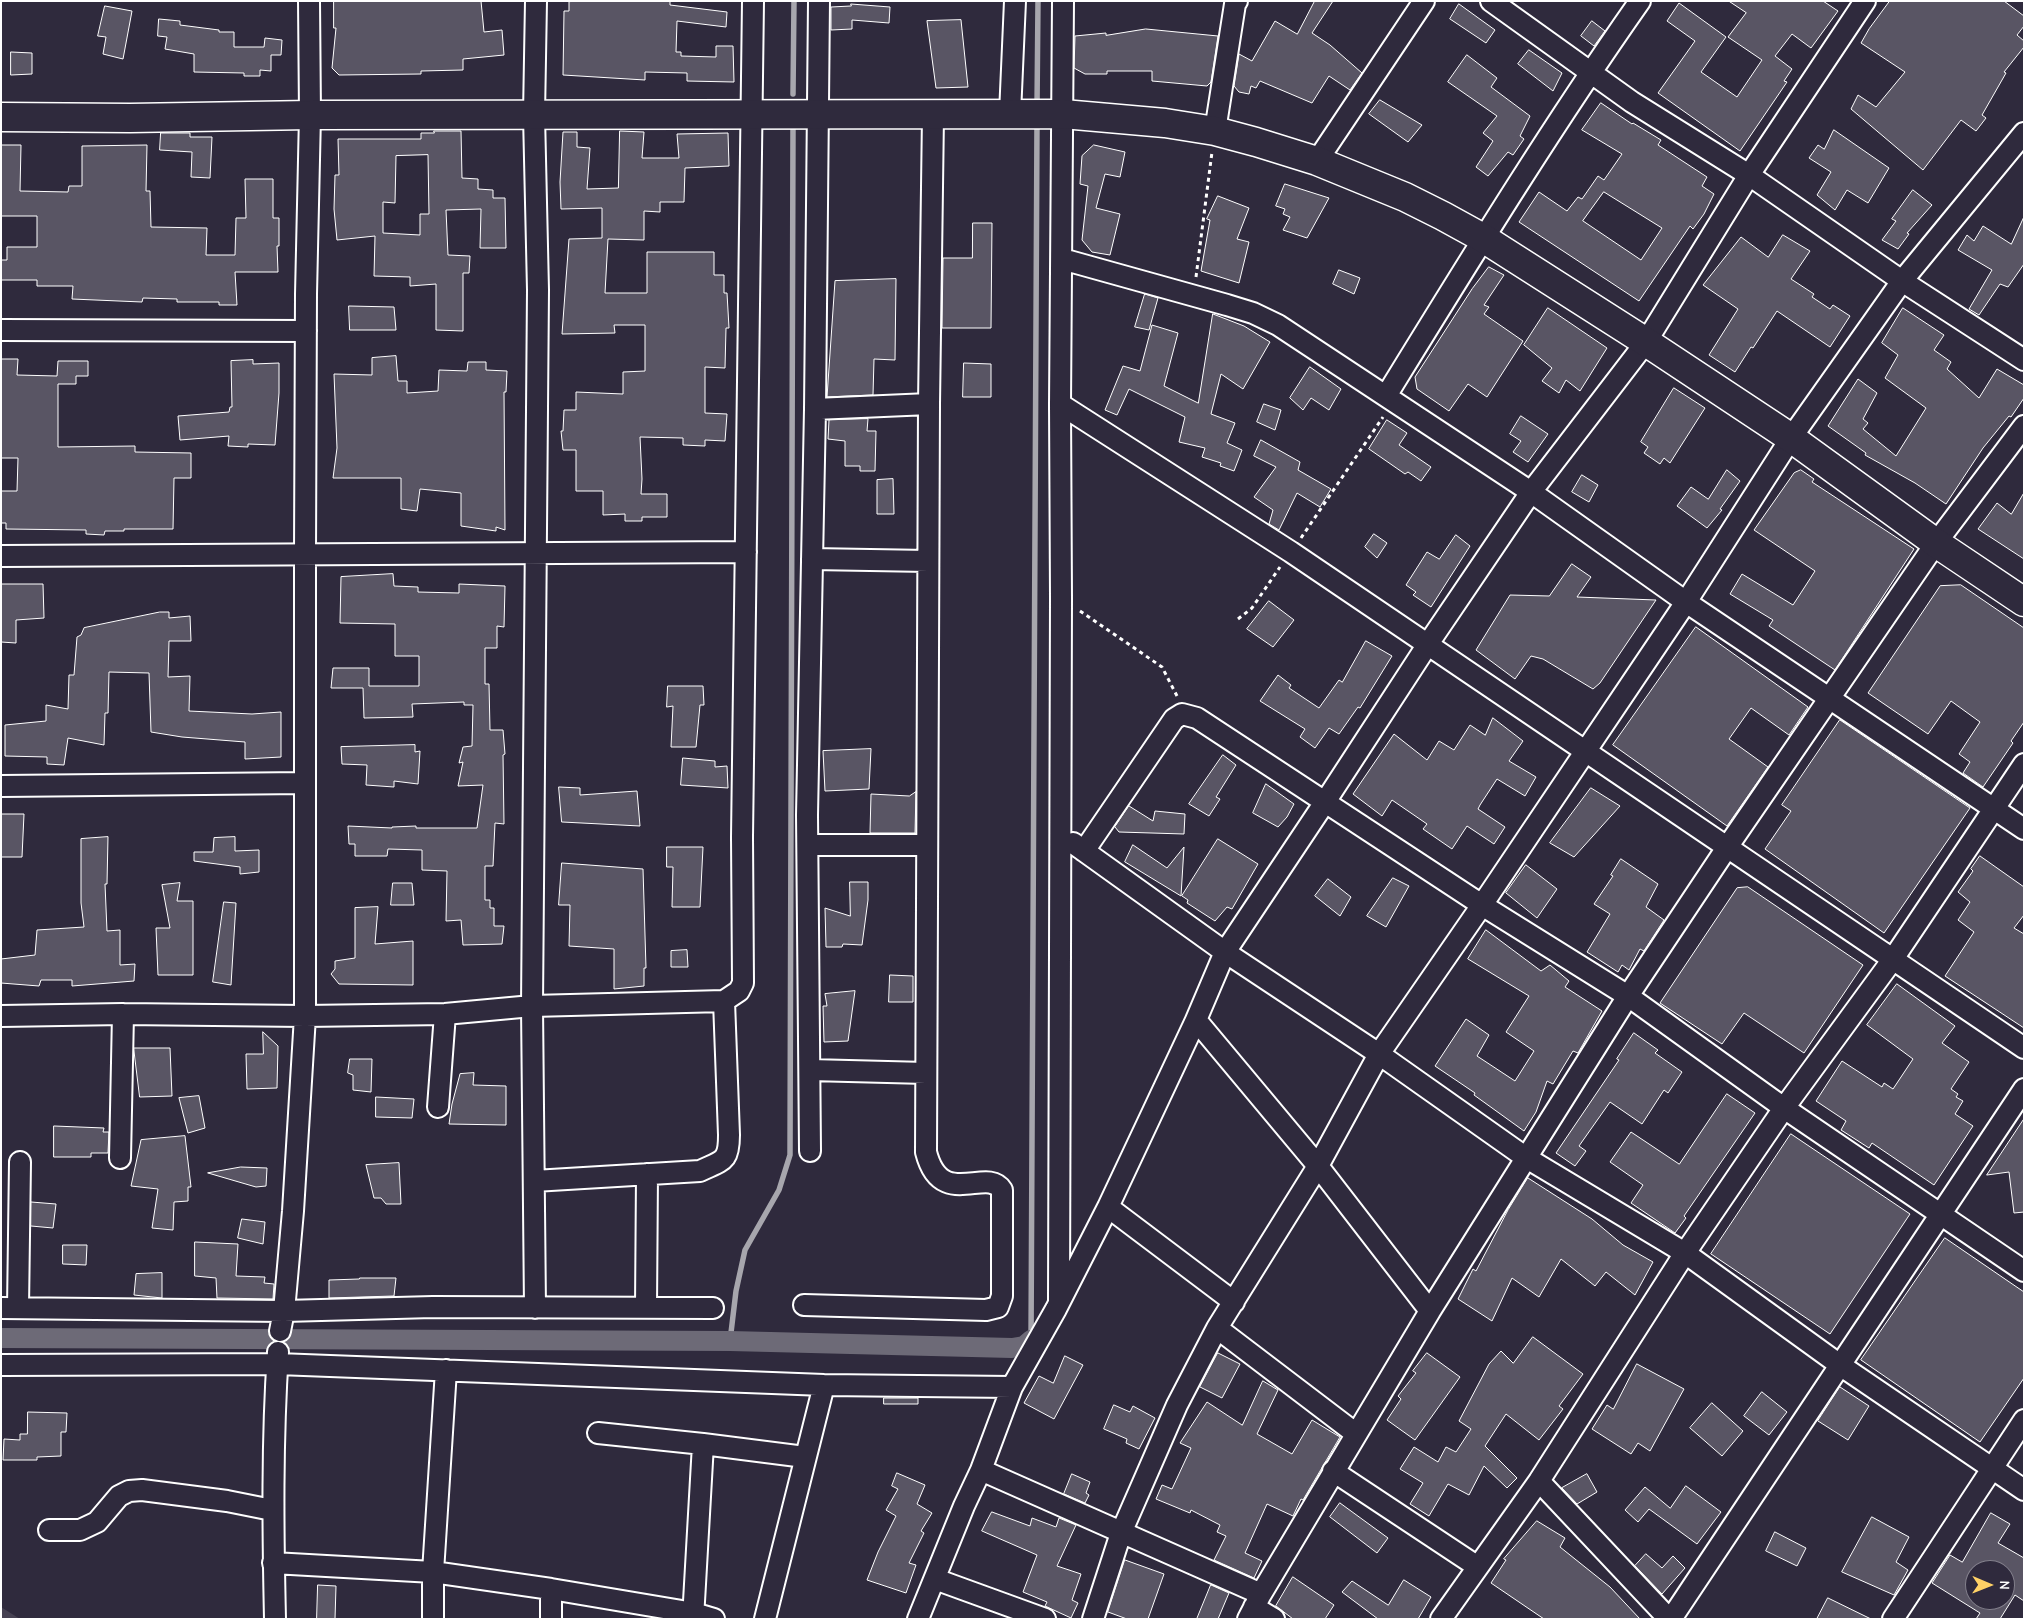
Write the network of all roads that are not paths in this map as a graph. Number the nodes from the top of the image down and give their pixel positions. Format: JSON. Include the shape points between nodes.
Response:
{"nodes":[{"id":1,"x":309,"y":1,"type":"edge"},
{"id":2,"x":536,"y":1,"type":"edge"},
{"id":3,"x":753,"y":1,"type":"edge"},
{"id":4,"x":819,"y":1,"type":"edge"},
{"id":5,"x":1014,"y":1,"type":"edge"},
{"id":6,"x":1063,"y":1,"type":"edge"},
{"id":7,"x":1424,"y":1,"type":"edge"},
{"id":8,"x":1491,"y":1,"type":"edge"},
{"id":9,"x":1640,"y":1,"type":"edge"},
{"id":10,"x":1865,"y":1,"type":"edge"},
{"id":11,"x":1235,"y":2,"type":"edge"},
{"id":12,"x":1591,"y":72,"type":"junction"},
{"id":13,"x":751,"y":114,"type":"junction"},
{"id":14,"x":818,"y":114,"type":"junction"},
{"id":15,"x":1018,"y":114,"type":"junction"},
{"id":16,"x":1057,"y":114,"type":"junction"},
{"id":17,"x":310,"y":115,"type":"junction"},
{"id":18,"x":534,"y":115,"type":"junction"},
{"id":19,"x":933,"y":115,"type":"junction"},
{"id":20,"x":1,"y":117,"type":"edge"},
{"id":21,"x":1215,"y":131,"type":"junction"},
{"id":22,"x":2024,"y":133,"type":"edge"},
{"id":23,"x":1317,"y":161,"type":"junction"},
{"id":24,"x":1749,"y":175,"type":"junction"},
{"id":25,"x":1483,"y":238,"type":"junction"},
{"id":26,"x":1062,"y":259,"type":"junction"},
{"id":27,"x":1902,"y":281,"type":"junction"},
{"id":28,"x":1,"y":330,"type":"edge"},
{"id":29,"x":306,"y":331,"type":"junction"},
{"id":30,"x":1646,"y":342,"type":"junction"},
{"id":31,"x":2024,"y":360,"type":"edge"},
{"id":32,"x":1390,"y":399,"type":"junction"},
{"id":33,"x":929,"y":404,"type":"junction"},
{"id":34,"x":1060,"y":404,"type":"junction"},
{"id":35,"x":815,"y":409,"type":"junction"},
{"id":36,"x":2024,"y":426,"type":"edge"},
{"id":37,"x":1791,"y":438,"type":"junction"},
{"id":38,"x":1531,"y":492,"type":"junction"},
{"id":39,"x":1936,"y":542,"type":"junction"},
{"id":40,"x":746,"y":552,"type":"junction"},
{"id":41,"x":536,"y":553,"type":"junction"},
{"id":42,"x":305,"y":554,"type":"junction"},
{"id":43,"x":1,"y":556,"type":"edge"},
{"id":44,"x":812,"y":559,"type":"junction"},
{"id":45,"x":928,"y":561,"type":"junction"},
{"id":46,"x":1686,"y":602,"type":"junction"},
{"id":47,"x":2024,"y":602,"type":"edge"},
{"id":48,"x":1428,"y":644,"type":"junction"},
{"id":49,"x":1830,"y":698,"type":"junction"},
{"id":50,"x":1586,"y":751,"type":"junction"},
{"id":51,"x":2024,"y":764,"type":"edge"},
{"id":52,"x":305,"y":782,"type":"junction"},
{"id":53,"x":1,"y":786,"type":"edge"},
{"id":54,"x":1325,"y":802,"type":"junction"},
{"id":55,"x":1994,"y":809,"type":"junction"},
{"id":56,"x":2024,"y":829,"type":"edge"},
{"id":57,"x":1061,"y":832,"type":"junction"},
{"id":58,"x":808,"y":845,"type":"junction"},
{"id":59,"x":927,"y":846,"type":"junction"},
{"id":60,"x":1728,"y":846,"type":"junction"},
{"id":61,"x":1084,"y":851,"type":"junction"},
{"id":62,"x":1482,"y":905,"type":"junction"},
{"id":63,"x":1225,"y":952,"type":"junction"},
{"id":64,"x":1893,"y":959,"type":"junction"},
{"id":65,"x":1628,"y":996,"type":"junction"},
{"id":66,"x":724,"y":1001,"type":"junction"},
{"id":67,"x":532,"y":1006,"type":"junction"},
{"id":68,"x":123,"y":1014,"type":"junction"},
{"id":69,"x":445,"y":1014,"type":"junction"},
{"id":70,"x":1,"y":1016,"type":"edge"},
{"id":71,"x":305,"y":1016,"type":"junction"},
{"id":72,"x":1196,"y":1020,"type":"junction"},
{"id":73,"x":2024,"y":1048,"type":"edge"},
{"id":74,"x":1379,"y":1054,"type":"junction"},
{"id":75,"x":810,"y":1070,"type":"junction"},
{"id":76,"x":926,"y":1073,"type":"junction"},
{"id":77,"x":2024,"y":1089,"type":"edge"},
{"id":78,"x":438,"y":1107,"type":"dead end"},
{"id":79,"x":1784,"y":1108,"type":"junction"},
{"id":80,"x":810,"y":1151,"type":"dead end"},
{"id":81,"x":1526,"y":1157,"type":"junction"},
{"id":82,"x":120,"y":1158,"type":"dead end"},
{"id":83,"x":20,"y":1162,"type":"dead end"},
{"id":84,"x":1318,"y":1166,"type":"junction"},
{"id":85,"x":647,"y":1174,"type":"junction"},
{"id":86,"x":534,"y":1181,"type":"junction"},
{"id":87,"x":1108,"y":1207,"type":"junction"},
{"id":88,"x":1940,"y":1214,"type":"junction"},
{"id":89,"x":1685,"y":1253,"type":"junction"},
{"id":90,"x":2024,"y":1271,"type":"edge"},
{"id":91,"x":1059,"y":1301,"type":"junction"},
{"id":92,"x":1234,"y":1302,"type":"junction"},
{"id":93,"x":804,"y":1305,"type":"dead end"},
{"id":94,"x":646,"y":1307,"type":"junction"},
{"id":95,"x":10,"y":1308,"type":"edge"},
{"id":96,"x":535,"y":1308,"type":"junction"},
{"id":97,"x":713,"y":1308,"type":"dead end"},
{"id":98,"x":1430,"y":1311,"type":"junction"},
{"id":99,"x":282,"y":1321,"type":"junction"},
{"id":100,"x":1217,"y":1328,"type":"junction"},
{"id":101,"x":278,"y":1358,"type":"junction"},
{"id":102,"x":1,"y":1365,"type":"edge"},
{"id":103,"x":1840,"y":1365,"type":"junction"},
{"id":104,"x":446,"y":1370,"type":"junction"},
{"id":105,"x":824,"y":1385,"type":"junction"},
{"id":106,"x":1012,"y":1387,"type":"junction"},
{"id":107,"x":2024,"y":1420,"type":"edge"},
{"id":108,"x":598,"y":1433,"type":"dead end"},
{"id":109,"x":1355,"y":1433,"type":"junction"},
{"id":110,"x":703,"y":1444,"type":"junction"},
{"id":111,"x":805,"y":1457,"type":"junction"},
{"id":112,"x":1992,"y":1468,"type":"junction"},
{"id":113,"x":981,"y":1470,"type":"junction"},
{"id":114,"x":1333,"y":1471,"type":"junction"},
{"id":115,"x":1539,"y":1481,"type":"junction"},
{"id":116,"x":2024,"y":1490,"type":"edge"},
{"id":117,"x":272,"y":1510,"type":"junction"},
{"id":118,"x":49,"y":1530,"type":"dead end"},
{"id":119,"x":1121,"y":1533,"type":"junction"},
{"id":120,"x":273,"y":1562,"type":"junction"},
{"id":121,"x":1478,"y":1567,"type":"junction"},
{"id":122,"x":433,"y":1572,"type":"junction"},
{"id":123,"x":935,"y":1579,"type":"junction"},
{"id":124,"x":551,"y":1589,"type":"junction"},
{"id":125,"x":1254,"y":1606,"type":"edge"},
{"id":126,"x":694,"y":1616,"type":"edge"},
{"id":127,"x":275,"y":1619,"type":"edge"},
{"id":128,"x":433,"y":1619,"type":"edge"},
{"id":129,"x":551,"y":1619,"type":"edge"},
{"id":130,"x":714,"y":1619,"type":"edge"},
{"id":131,"x":765,"y":1619,"type":"edge"},
{"id":132,"x":918,"y":1619,"type":"edge"},
{"id":133,"x":1045,"y":1619,"type":"edge"},
{"id":134,"x":1093,"y":1619,"type":"edge"},
{"id":135,"x":1274,"y":1619,"type":"edge"},
{"id":136,"x":1441,"y":1619,"type":"edge"},
{"id":137,"x":1670,"y":1619,"type":"edge"},
{"id":138,"x":1892,"y":1619,"type":"edge"}],
"edges":[{"from":1,"to":17,"type":"street"},
{"from":2,"to":18,"type":"street"},
{"from":3,"to":13,"type":"street"},
{"from":4,"to":14,"type":"street"},
{"from":5,"to":15,"type":"street"},
{"from":6,"to":16,"type":"street"},
{"from":7,"to":23,"type":"street"},
{"from":8,"to":12,"type":"street"},
{"from":9,"to":12,"type":"street"},
{"from":10,"to":24,"type":"street"},
{"from":11,"to":21,"type":"street"},
{"from":12,"to":24,"type":"street","via":[[1632,102]]},
{"from":12,"to":25,"type":"street"},
{"from":13,"to":14,"type":"street"},
{"from":13,"to":18,"type":"street"},
{"from":13,"to":40,"type":"street"},
{"from":14,"to":19,"type":"street"},
{"from":14,"to":35,"type":"street"},
{"from":15,"to":16,"type":"street"},
{"from":15,"to":19,"type":"street"},
{"from":16,"to":21,"type":"street","via":[[1165,123]]},
{"from":16,"to":26,"type":"street"},
{"from":17,"to":18,"type":"street"},
{"from":17,"to":20,"type":"street"},
{"from":17,"to":29,"type":"street"},
{"from":18,"to":41,"type":"street","via":[[538,290]]},
{"from":19,"to":33,"type":"street"},
{"from":21,"to":23,"type":"street"},
{"from":22,"to":27,"type":"street"},
{"from":23,"to":25,"type":"street","via":[[1405,197]]},
{"from":24,"to":27,"type":"street"},
{"from":24,"to":30,"type":"street"},
{"from":25,"to":30,"type":"street"},
{"from":25,"to":32,"type":"street"},
{"from":26,"to":32,"type":"street","via":[[1253,313],[1278,325]]},
{"from":26,"to":34,"type":"street"},
{"from":27,"to":31,"type":"street"},
{"from":27,"to":37,"type":"street"},
{"from":28,"to":29,"type":"street"},
{"from":29,"to":42,"type":"street"},
{"from":30,"to":37,"type":"street"},
{"from":30,"to":38,"type":"street"},
{"from":32,"to":38,"type":"street"},
{"from":33,"to":35,"type":"street"},
{"from":33,"to":45,"type":"street"},
{"from":34,"to":48,"type":"street"},
{"from":34,"to":57,"type":"street"},
{"from":35,"to":44,"type":"street"},
{"from":36,"to":39,"type":"street"},
{"from":37,"to":39,"type":"street"},
{"from":37,"to":46,"type":"street"},
{"from":38,"to":46,"type":"street"},
{"from":38,"to":48,"type":"street"},
{"from":39,"to":47,"type":"street"},
{"from":39,"to":49,"type":"street"},
{"from":40,"to":41,"type":"street"},
{"from":40,"to":66,"type":"street","via":[[743,983]]},
{"from":41,"to":42,"type":"street"},
{"from":41,"to":67,"type":"street"},
{"from":42,"to":43,"type":"street"},
{"from":42,"to":52,"type":"street"},
{"from":44,"to":45,"type":"street"},
{"from":44,"to":58,"type":"street"},
{"from":45,"to":59,"type":"street"},
{"from":46,"to":49,"type":"street"},
{"from":46,"to":50,"type":"street"},
{"from":48,"to":50,"type":"street"},
{"from":48,"to":54,"type":"street"},
{"from":49,"to":55,"type":"street"},
{"from":49,"to":60,"type":"street"},
{"from":50,"to":60,"type":"street"},
{"from":50,"to":62,"type":"street"},
{"from":51,"to":55,"type":"street"},
{"from":52,"to":53,"type":"street"},
{"from":52,"to":71,"type":"street"},
{"from":54,"to":61,"type":"street","via":[[1197,718],[1182,714],[1174,719]]},
{"from":54,"to":62,"type":"street"},
{"from":54,"to":63,"type":"street"},
{"from":55,"to":56,"type":"street"},
{"from":55,"to":64,"type":"street"},
{"from":57,"to":61,"type":"street"},
{"from":57,"to":91,"type":"street"},
{"from":58,"to":59,"type":"street"},
{"from":58,"to":75,"type":"street"},
{"from":59,"to":76,"type":"street"},
{"from":60,"to":64,"type":"street"},
{"from":60,"to":65,"type":"street"},
{"from":61,"to":63,"type":"street"},
{"from":62,"to":65,"type":"street"},
{"from":62,"to":74,"type":"street"},
{"from":63,"to":72,"type":"street"},
{"from":63,"to":74,"type":"street"},
{"from":64,"to":73,"type":"street"},
{"from":64,"to":79,"type":"street"},
{"from":65,"to":79,"type":"street"},
{"from":65,"to":81,"type":"street"},
{"from":66,"to":67,"type":"street"},
{"from":66,"to":85,"type":"street","via":[[729,1152],[723,1161],[700,1171]]},
{"from":67,"to":69,"type":"street"},
{"from":67,"to":86,"type":"street"},
{"from":68,"to":70,"type":"street"},
{"from":68,"to":71,"type":"street"},
{"from":68,"to":82,"type":"street"},
{"from":69,"to":71,"type":"street"},
{"from":69,"to":78,"type":"street"},
{"from":71,"to":99,"type":"street"},
{"from":72,"to":84,"type":"street"},
{"from":72,"to":87,"type":"street"},
{"from":74,"to":81,"type":"street"},
{"from":74,"to":84,"type":"street"},
{"from":75,"to":76,"type":"street"},
{"from":75,"to":80,"type":"street"},
{"from":76,"to":93,"type":"street","via":[[926,1152],[929,1163],[948,1184],[991,1183],[1002,1190],[1002,1296],[998,1307],[986,1310]]},
{"from":77,"to":88,"type":"street"},
{"from":79,"to":88,"type":"street"},
{"from":79,"to":89,"type":"street"},
{"from":81,"to":89,"type":"street"},
{"from":81,"to":98,"type":"street"},
{"from":83,"to":95,"type":"street"},
{"from":84,"to":92,"type":"street"},
{"from":84,"to":98,"type":"street"},
{"from":85,"to":86,"type":"street"},
{"from":85,"to":94,"type":"street"},
{"from":86,"to":96,"type":"street"},
{"from":87,"to":91,"type":"street"},
{"from":87,"to":92,"type":"street"},
{"from":88,"to":90,"type":"street"},
{"from":88,"to":103,"type":"street"},
{"from":89,"to":103,"type":"street"},
{"from":89,"to":115,"type":"street"},
{"from":91,"to":106,"type":"street"},
{"from":92,"to":100,"type":"street"},
{"from":94,"to":96,"type":"street"},
{"from":94,"to":97,"type":"street"},
{"from":95,"to":99,"type":"street"},
{"from":96,"to":99,"type":"street","via":[[433,1307]]},
{"from":98,"to":109,"type":"street"},
{"from":100,"to":109,"type":"street"},
{"from":100,"to":119,"type":"street","via":[[1177,1405]]},
{"from":101,"to":102,"type":"street"},
{"from":101,"to":104,"type":"street"},
{"from":101,"to":117,"type":"street"},
{"from":103,"to":112,"type":"street"},
{"from":103,"to":137,"type":"street"},
{"from":104,"to":105,"type":"street"},
{"from":104,"to":122,"type":"street"},
{"from":105,"to":106,"type":"street"},
{"from":105,"to":111,"type":"street"},
{"from":106,"to":113,"type":"street"},
{"from":107,"to":112,"type":"street"},
{"from":108,"to":110,"type":"street"},
{"from":109,"to":114,"type":"street"},
{"from":110,"to":111,"type":"street"},
{"from":110,"to":126,"type":"street"},
{"from":111,"to":131,"type":"street"},
{"from":112,"to":116,"type":"street"},
{"from":112,"to":138,"type":"street"},
{"from":113,"to":119,"type":"street"},
{"from":113,"to":123,"type":"street"},
{"from":114,"to":121,"type":"street"},
{"from":114,"to":125,"type":"street"},
{"from":115,"to":121,"type":"street"},
{"from":115,"to":137,"type":"street"},
{"from":117,"to":118,"type":"street","via":[[227,1501],[129,1491],[119,1496],[97,1522],[80,1530]]},
{"from":117,"to":120,"type":"street"},
{"from":119,"to":125,"type":"street"},
{"from":119,"to":134,"type":"street"},
{"from":120,"to":122,"type":"street"},
{"from":120,"to":127,"type":"street"},
{"from":121,"to":136,"type":"street"},
{"from":122,"to":124,"type":"street"},
{"from":122,"to":128,"type":"street"},
{"from":123,"to":132,"type":"street"},
{"from":123,"to":133,"type":"street"},
{"from":124,"to":126,"type":"street"},
{"from":124,"to":129,"type":"street"},
{"from":125,"to":135,"type":"street"},
{"from":126,"to":130,"type":"street"}]}
